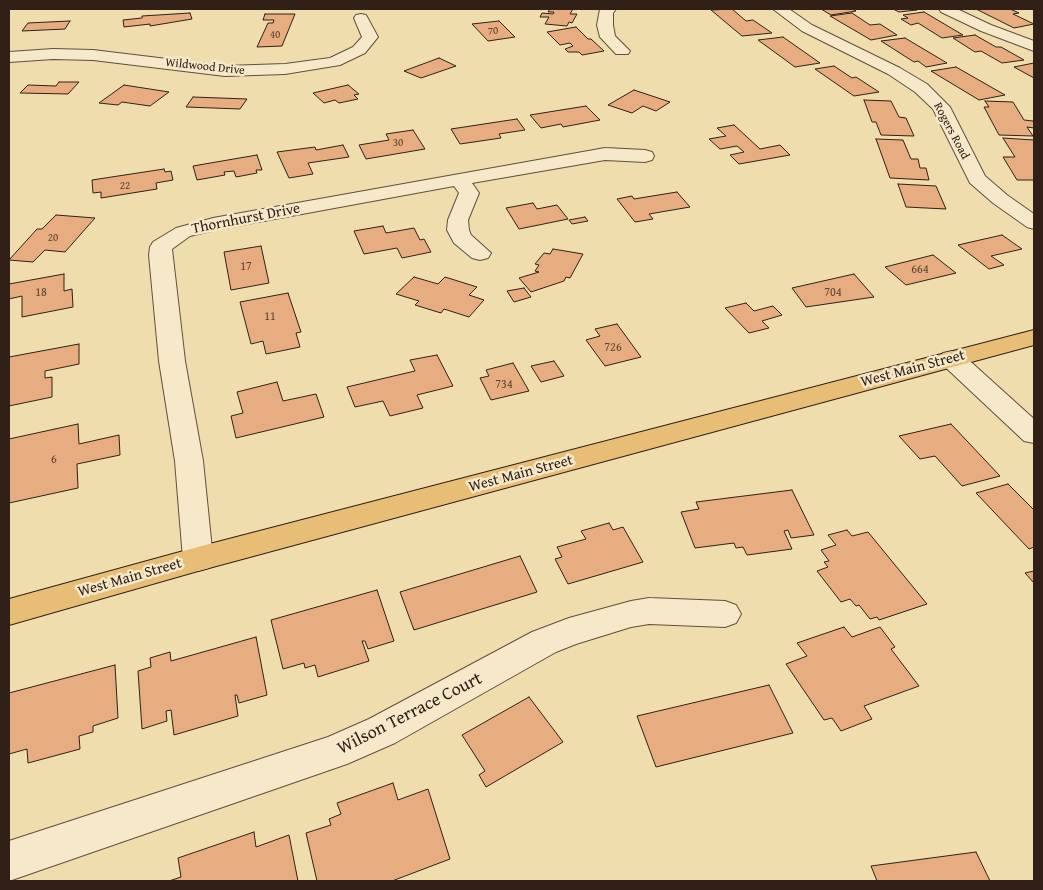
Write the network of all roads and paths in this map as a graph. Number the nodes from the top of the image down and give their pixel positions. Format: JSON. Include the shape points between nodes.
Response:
{"nodes":[{"id":1,"x":608,"y":9,"type":"edge"},
{"id":2,"x":780,"y":9,"type":"edge"},
{"id":3,"x":946,"y":9,"type":"edge"},
{"id":4,"x":361,"y":18,"type":"dead end"},
{"id":5,"x":1034,"y":46,"type":"edge"},
{"id":6,"x":622,"y":51,"type":"dead end"},
{"id":7,"x":9,"y":57,"type":"edge"},
{"id":8,"x":645,"y":156,"type":"dead end"},
{"id":9,"x":459,"y":180,"type":"junction"},
{"id":10,"x":1034,"y":223,"type":"edge"},
{"id":11,"x":480,"y":253,"type":"dead end"},
{"id":12,"x":1034,"y":337,"type":"edge"},
{"id":13,"x":952,"y":359,"type":"junction"},
{"id":14,"x":1034,"y":434,"type":"edge"},
{"id":15,"x":198,"y":559,"type":"junction"},
{"id":16,"x":9,"y":612,"type":"edge"},
{"id":17,"x":725,"y":614,"type":"dead end"},
{"id":18,"x":9,"y":861,"type":"edge"}],
"edges":[{"from":1,"to":6,"type":"street","via":[[605,25],[608,37]]},
{"from":2,"to":10,"type":"street","name":"Rogers Road","via":[[807,28],[921,88],[941,107],[978,179]]},
{"from":3,"to":5,"type":"street"},
{"from":4,"to":7,"type":"street","name":"Wildwood Drive","via":[[370,37],[360,50],[334,62],[286,69],[245,72],[93,55]]},
{"from":8,"to":9,"type":"street","name":"Thornhurst Drive","via":[[605,154]]},
{"from":9,"to":11,"type":"street","via":[[469,193],[458,220],[458,230],[462,238]]},
{"from":9,"to":15,"type":"street","name":"Thornhurst Drive","via":[[198,227],[183,232],[161,247],[164,294],[188,461]]},
{"from":12,"to":13,"type":"main road","name":"West Main Street"},
{"from":13,"to":14,"type":"street"},
{"from":13,"to":15,"type":"main road","name":"West Main Street"},
{"from":15,"to":16,"type":"main road","name":"West Main Street"},
{"from":17,"to":18,"type":"street","name":"Wilson Terrace Court","via":[[649,611],[569,632],[544,642],[382,731],[334,752]]}]}
